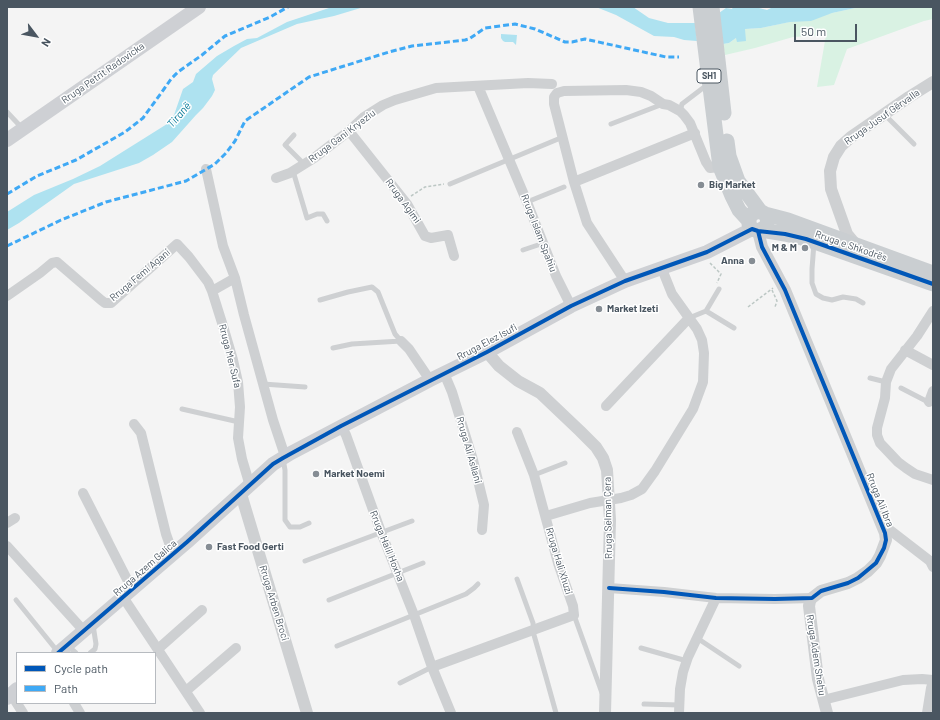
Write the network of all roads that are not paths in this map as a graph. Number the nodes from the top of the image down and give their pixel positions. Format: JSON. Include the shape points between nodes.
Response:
{"nodes":[{"id":1,"x":199,"y":7,"type":"edge"},
{"id":2,"x":700,"y":7,"type":"edge"},
{"id":3,"x":712,"y":7,"type":"edge"},
{"id":4,"x":933,"y":82,"type":"edge"},
{"id":5,"x":553,"y":85,"type":"junction"},
{"id":6,"x":478,"y":86,"type":"junction"},
{"id":7,"x":703,"y":88,"type":"dead end"},
{"id":8,"x":662,"y":104,"type":"junction"},
{"id":9,"x":680,"y":111,"type":"junction"},
{"id":10,"x":7,"y":112,"type":"edge"},
{"id":11,"x":884,"y":114,"type":"junction"},
{"id":12,"x":611,"y":124,"type":"dead end"},
{"id":13,"x":22,"y":129,"type":"junction"},
{"id":14,"x":349,"y":132,"type":"junction"},
{"id":15,"x":695,"y":133,"type":"junction"},
{"id":16,"x":294,"y":135,"type":"dead end"},
{"id":17,"x":563,"y":137,"type":"junction"},
{"id":18,"x":7,"y":140,"type":"edge"},
{"id":19,"x":914,"y":144,"type":"dead end"},
{"id":20,"x":723,"y":145,"type":"junction"},
{"id":21,"x":509,"y":159,"type":"junction"},
{"id":22,"x":304,"y":164,"type":"junction"},
{"id":23,"x":206,"y":169,"type":"dead end"},
{"id":24,"x":714,"y":169,"type":"junction"},
{"id":25,"x":293,"y":171,"type":"junction"},
{"id":26,"x":276,"y":178,"type":"dead end"},
{"id":27,"x":574,"y":182,"type":"junction"},
{"id":28,"x":450,"y":184,"type":"road end"},
{"id":29,"x":564,"y":187,"type":"dead end"},
{"id":30,"x":527,"y":202,"type":"junction"},
{"id":31,"x":327,"y":221,"type":"dead end"},
{"id":32,"x":758,"y":223,"type":"junction"},
{"id":33,"x":844,"y":224,"type":"junction"},
{"id":34,"x":835,"y":238,"type":"junction"},
{"id":35,"x":814,"y":242,"type":"junction"},
{"id":36,"x":544,"y":243,"type":"junction"},
{"id":37,"x":177,"y":244,"type":"joint"},
{"id":38,"x":857,"y":246,"type":"junction"},
{"id":39,"x":523,"y":250,"type":"dead end"},
{"id":40,"x":454,"y":256,"type":"dead end"},
{"id":41,"x":662,"y":268,"type":"junction"},
{"id":42,"x":933,"y":273,"type":"edge"},
{"id":43,"x":235,"y":278,"type":"junction"},
{"id":44,"x":625,"y":281,"type":"junction"},
{"id":45,"x":933,"y":284,"type":"edge"},
{"id":46,"x":720,"y":289,"type":"dead end"},
{"id":47,"x":212,"y":291,"type":"junction"},
{"id":48,"x":7,"y":296,"type":"edge"},
{"id":49,"x":320,"y":300,"type":"dead end"},
{"id":50,"x":863,"y":303,"type":"dead end"},
{"id":51,"x":571,"y":306,"type":"junction"},
{"id":52,"x":706,"y":311,"type":"junction"},
{"id":53,"x":933,"y":311,"type":"edge"},
{"id":54,"x":689,"y":318,"type":"junction"},
{"id":55,"x":734,"y":328,"type":"dead end"},
{"id":56,"x":401,"y":341,"type":"junction"},
{"id":57,"x":333,"y":348,"type":"dead end"},
{"id":58,"x":905,"y":350,"type":"junction"},
{"id":59,"x":487,"y":352,"type":"junction"},
{"id":60,"x":933,"y":366,"type":"edge"},
{"id":61,"x":444,"y":373,"type":"junction"},
{"id":62,"x":870,"y":378,"type":"dead end"},
{"id":63,"x":430,"y":380,"type":"junction"},
{"id":64,"x":886,"y":382,"type":"junction"},
{"id":65,"x":263,"y":384,"type":"junction"},
{"id":66,"x":305,"y":387,"type":"dead end"},
{"id":67,"x":901,"y":388,"type":"dead end"},
{"id":68,"x":933,"y":391,"type":"edge"},
{"id":69,"x":931,"y":403,"type":"edge"},
{"id":70,"x":606,"y":406,"type":"dead end"},
{"id":71,"x":182,"y":408,"type":"dead end"},
{"id":72,"x":239,"y":422,"type":"junction"},
{"id":73,"x":134,"y":424,"type":"dead end"},
{"id":74,"x":341,"y":426,"type":"junction"},
{"id":75,"x":517,"y":432,"type":"dead end"},
{"id":76,"x":284,"y":457,"type":"junction"},
{"id":77,"x":565,"y":464,"type":"dead end"},
{"id":78,"x":534,"y":475,"type":"junction"},
{"id":79,"x":933,"y":480,"type":"edge"},
{"id":80,"x":246,"y":490,"type":"junction"},
{"id":81,"x":83,"y":493,"type":"dead end"},
{"id":82,"x":610,"y":501,"type":"junction"},
{"id":83,"x":546,"y":516,"type":"junction"},
{"id":84,"x":412,"y":521,"type":"dead end"},
{"id":85,"x":309,"y":523,"type":"dead end"},
{"id":86,"x":882,"y":524,"type":"junction"},
{"id":87,"x":482,"y":530,"type":"dead end"},
{"id":88,"x":381,"y":532,"type":"junction"},
{"id":89,"x":7,"y":546,"type":"edge"},
{"id":90,"x":173,"y":554,"type":"junction"},
{"id":91,"x":305,"y":561,"type":"dead end"},
{"id":92,"x":423,"y":563,"type":"dead end"},
{"id":93,"x":933,"y":568,"type":"edge"},
{"id":94,"x":398,"y":573,"type":"junction"},
{"id":95,"x":517,"y":579,"type":"dead end"},
{"id":96,"x":478,"y":584,"type":"dead end"},
{"id":97,"x":608,"y":588,"type":"junction"},
{"id":98,"x":128,"y":593,"type":"junction"},
{"id":99,"x":716,"y":598,"type":"junction"},
{"id":100,"x":812,"y":598,"type":"junction"},
{"id":101,"x":16,"y":600,"type":"dead end"},
{"id":102,"x":330,"y":600,"type":"dead end"},
{"id":103,"x":202,"y":610,"type":"dead end"},
{"id":104,"x":414,"y":614,"type":"junction"},
{"id":105,"x":574,"y":615,"type":"junction"},
{"id":106,"x":88,"y":627,"type":"junction"},
{"id":107,"x":533,"y":629,"type":"junction"},
{"id":108,"x":696,"y":638,"type":"junction"},
{"id":109,"x":337,"y":646,"type":"dead end"},
{"id":110,"x":236,"y":648,"type":"dead end"},
{"id":111,"x":641,"y":648,"type":"dead end"},
{"id":112,"x":158,"y":649,"type":"junction"},
{"id":113,"x":65,"y":651,"type":"edge"},
{"id":114,"x":91,"y":652,"type":"edge"},
{"id":115,"x":687,"y":661,"type":"junction"},
{"id":116,"x":739,"y":666,"type":"dead end"},
{"id":117,"x":432,"y":667,"type":"junction"},
{"id":118,"x":933,"y":681,"type":"edge"},
{"id":119,"x":400,"y":683,"type":"dead end"},
{"id":120,"x":186,"y":691,"type":"junction"},
{"id":121,"x":605,"y":700,"type":"junction"},
{"id":122,"x":17,"y":704,"type":"edge"},
{"id":123,"x":75,"y":704,"type":"edge"},
{"id":124,"x":644,"y":704,"type":"dead end"},
{"id":125,"x":679,"y":709,"type":"edge"},
{"id":126,"x":824,"y":709,"type":"edge"},
{"id":127,"x":22,"y":713,"type":"edge"},
{"id":128,"x":80,"y":713,"type":"edge"},
{"id":129,"x":200,"y":713,"type":"edge"},
{"id":130,"x":307,"y":713,"type":"edge"},
{"id":131,"x":451,"y":713,"type":"edge"},
{"id":132,"x":556,"y":713,"type":"edge"},
{"id":133,"x":605,"y":713,"type":"edge"},
{"id":134,"x":927,"y":713,"type":"edge"}],
"edges":[{"from":1,"to":13,"type":"main road","name":"Rruga Petrit Radovicka"},
{"from":2,"to":20,"type":"main road","number":"SH1"},
{"from":3,"to":20,"type":"main road","number":"SH1"},
{"from":4,"to":11,"type":"street","name":"Rruga Jusuf Gërvalla"},
{"from":5,"to":6,"type":"street","name":"Rruga Gani Kryeziu","via":[[528,83]]},
{"from":5,"to":8,"type":"street","name":"Rruga Gani Kryeziu","via":[[564,91],[634,91],[651,96]]},
{"from":5,"to":17,"type":"street","via":[[554,104]]},
{"from":6,"to":14,"type":"street","name":"Rruga Gani Kryeziu","via":[[436,88],[395,100],[364,117]]},
{"from":6,"to":21,"type":"street","name":"Rruga Islam Spahiu"},
{"from":7,"to":9,"type":"lane","via":[[682,104]]},
{"from":8,"to":9,"type":"street","name":"Rruga Gani Kryeziu"},
{"from":8,"to":12,"type":"lane"},
{"from":9,"to":15,"type":"street","via":[[690,122]]},
{"from":10,"to":13,"type":"lane"},
{"from":11,"to":19,"type":"lane"},
{"from":11,"to":33,"type":"street","name":"Rruga Jusuf Gërvalla","via":[[847,140],[834,157],[830,171],[831,189]]},
{"from":13,"to":18,"type":"main road","name":"Rruga Petrit Radovicka"},
{"from":14,"to":22,"type":"street","name":"Rruga Gani Kryeziu"},
{"from":14,"to":40,"type":"street","name":"Rruga Agimi","via":[[404,200],[426,236],[431,238],[448,235]]},
{"from":15,"to":24,"type":"street","via":[[706,162]]},
{"from":15,"to":27,"type":"street"},
{"from":16,"to":22,"type":"lane","via":[[285,145]]},
{"from":17,"to":21,"type":"lane"},
{"from":17,"to":27,"type":"street"},
{"from":20,"to":24,"type":"main road","number":"SH1"},
{"from":20,"to":32,"type":"main road","number":"SH1"},
{"from":21,"to":28,"type":"lane"},
{"from":21,"to":30,"type":"street","name":"Rruga Islam Spahiu"},
{"from":22,"to":25,"type":"street","name":"Rruga Gani Kryeziu"},
{"from":23,"to":43,"type":"street","via":[[223,246]]},
{"from":24,"to":32,"type":"main road","number":"SH1","via":[[739,210]]},
{"from":25,"to":26,"type":"street","name":"Rruga Gani Kryeziu"},
{"from":25,"to":31,"type":"lane","via":[[307,218],[323,214]]},
{"from":27,"to":44,"type":"street","via":[[588,223]]},
{"from":29,"to":30,"type":"lane"},
{"from":30,"to":36,"type":"street","name":"Rruga Islam Spahiu"},
{"from":32,"to":34,"type":"main road","name":"Rruga e Shkodrës","via":[[788,220]]},
{"from":32,"to":35,"type":"main road","name":"Rruga e Shkodrës"},
{"from":32,"to":41,"type":"main road","name":"Rruga Elez Isufi","via":[[707,252]]},
{"from":32,"to":86,"type":"street","name":"Rruga Ali Ibra","via":[[762,247],[776,286]]},
{"from":33,"to":34,"type":"street","via":[[842,232]]},
{"from":33,"to":38,"type":"street","name":"Rruga Jusuf Gërvalla","via":[[847,234]]},
{"from":34,"to":38,"type":"main road","name":"Rruga e Shkodrës"},
{"from":35,"to":45,"type":"main road","name":"Rruga e Shkodrës"},
{"from":35,"to":50,"type":"lane","via":[[812,283],[816,294],[832,300],[843,297]]},
{"from":36,"to":39,"type":"lane"},
{"from":36,"to":51,"type":"street","name":"Rruga Islam Spahiu"},
{"from":37,"to":47,"type":"street","name":"Rruga Mer Sufa","via":[[208,282]]},
{"from":37,"to":48,"type":"street","name":"Rruga Femi Agani","via":[[110,303],[100,300],[57,262]]},
{"from":38,"to":42,"type":"main road","name":"Rruga e Shkodrës"},
{"from":41,"to":44,"type":"main road","name":"Rruga Elez Isufi"},
{"from":41,"to":54,"type":"street","name":"Rruga Hali Xhuzi","via":[[672,294]]},
{"from":43,"to":47,"type":"street"},
{"from":43,"to":65,"type":"street"},
{"from":44,"to":51,"type":"main road","name":"Rruga Elez Isufi"},
{"from":46,"to":52,"type":"lane"},
{"from":47,"to":72,"type":"street","name":"Rruga Mer Sufa","via":[[238,382]]},
{"from":49,"to":56,"type":"lane","via":[[372,287],[378,292],[395,334]]},
{"from":51,"to":59,"type":"main road","name":"Rruga Elez Isufi"},
{"from":52,"to":54,"type":"lane"},
{"from":52,"to":55,"type":"lane"},
{"from":53,"to":58,"type":"street"},
{"from":54,"to":70,"type":"street"},
{"from":54,"to":82,"type":"street","name":"Rruga Hali Xhuzi","via":[[702,340],[704,353],[703,382],[693,409],[642,489]]},
{"from":56,"to":57,"type":"lane","via":[[352,344]]},
{"from":56,"to":63,"type":"street"},
{"from":58,"to":60,"type":"street"},
{"from":58,"to":64,"type":"street"},
{"from":59,"to":61,"type":"main road","name":"Rruga Elez Isufi"},
{"from":59,"to":82,"type":"street","name":"Rruga Selman Çera","via":[[508,374],[540,393],[596,447],[607,470]]},
{"from":61,"to":63,"type":"main road","name":"Rruga Elez Isufi"},
{"from":61,"to":87,"type":"street","name":"Rruga Ali Asllani","via":[[473,460],[484,505]]},
{"from":62,"to":64,"type":"lane"},
{"from":63,"to":74,"type":"main road","name":"Rruga Elez Isufi"},
{"from":64,"to":79,"type":"street","via":[[885,398],[877,428],[880,443],[906,468]]},
{"from":65,"to":66,"type":"lane"},
{"from":65,"to":76,"type":"street"},
{"from":67,"to":69,"type":"lane"},
{"from":68,"to":69,"type":"street"},
{"from":71,"to":72,"type":"lane"},
{"from":72,"to":80,"type":"street","name":"Rruga Mer Sufa","via":[[238,438]]},
{"from":73,"to":90,"type":"street","via":[[141,433]]},
{"from":74,"to":76,"type":"main road","name":"Rruga Elez Isufi"},
{"from":74,"to":88,"type":"street","name":"Rruga Halil Hoxha"},
{"from":75,"to":78,"type":"street"},
{"from":76,"to":80,"type":"main road","name":"Rruga Elez Isufi"},
{"from":76,"to":85,"type":"lane","via":[[285,520],[290,527],[300,528]]},
{"from":77,"to":78,"type":"lane"},
{"from":78,"to":83,"type":"street"},
{"from":80,"to":90,"type":"main road","name":"Rruga Azem Galica"},
{"from":80,"to":130,"type":"street","name":"Rruga Arben Broci"},
{"from":81,"to":98,"type":"street"},
{"from":82,"to":83,"type":"street","name":"Rruga Hali Xhuzi","via":[[590,503]]},
{"from":82,"to":97,"type":"street","name":"Rruga Selman Çera"},
{"from":83,"to":105,"type":"street","name":"Rruga Hali Xhuzi"},
{"from":84,"to":88,"type":"lane"},
{"from":86,"to":93,"type":"street","via":[[930,561]]},
{"from":86,"to":100,"type":"street","name":"Rruga Ali Ibra","via":[[886,540],[876,563],[858,578],[821,591]]},
{"from":88,"to":91,"type":"lane"},
{"from":88,"to":94,"type":"street","name":"Rruga Halil Hoxha"},
{"from":89,"to":106,"type":"street"},
{"from":90,"to":98,"type":"main road","name":"Rruga Azem Galica"},
{"from":92,"to":94,"type":"lane"},
{"from":94,"to":102,"type":"lane"},
{"from":94,"to":104,"type":"street","name":"Rruga Halil Hoxha"},
{"from":95,"to":107,"type":"lane","via":[[533,622]]},
{"from":96,"to":104,"type":"lane","via":[[466,594]]},
{"from":97,"to":99,"type":"street","name":"Rruga Ali Ibra"},
{"from":97,"to":121,"type":"street","name":"Rruga Selman Çera"},
{"from":98,"to":106,"type":"main road","name":"Rruga Azem Galica"},
{"from":98,"to":112,"type":"street"},
{"from":99,"to":100,"type":"street","name":"Rruga Ali Ibra"},
{"from":99,"to":108,"type":"street"},
{"from":100,"to":126,"type":"street","name":"Rruga Adem Shehu","via":[[809,606]]},
{"from":101,"to":113,"type":"lane"},
{"from":103,"to":112,"type":"street"},
{"from":104,"to":109,"type":"lane"},
{"from":104,"to":117,"type":"street","name":"Rruga Halil Hoxha"},
{"from":105,"to":107,"type":"street"},
{"from":105,"to":121,"type":"lane","name":"Rruga Hali Xhuzi"},
{"from":106,"to":113,"type":"main road","name":"Rruga Azem Galica"},
{"from":106,"to":114,"type":"lane","via":[[96,644]]},
{"from":107,"to":117,"type":"street"},
{"from":107,"to":132,"type":"lane"},
{"from":108,"to":115,"type":"street"},
{"from":108,"to":116,"type":"lane"},
{"from":110,"to":120,"type":"street"},
{"from":111,"to":115,"type":"lane"},
{"from":112,"to":120,"type":"street"},
{"from":115,"to":125,"type":"street","via":[[683,672]]},
{"from":117,"to":119,"type":"lane"},
{"from":117,"to":131,"type":"street","name":"Rruga Halil Hoxha"},
{"from":118,"to":126,"type":"street","via":[[903,680]]},
{"from":118,"to":134,"type":"street"},
{"from":120,"to":129,"type":"street"},
{"from":121,"to":133,"type":"street","name":"Rruga Selman Çera"},
{"from":122,"to":127,"type":"street"},
{"from":123,"to":128,"type":"street"},
{"from":124,"to":125,"type":"lane"}]}
